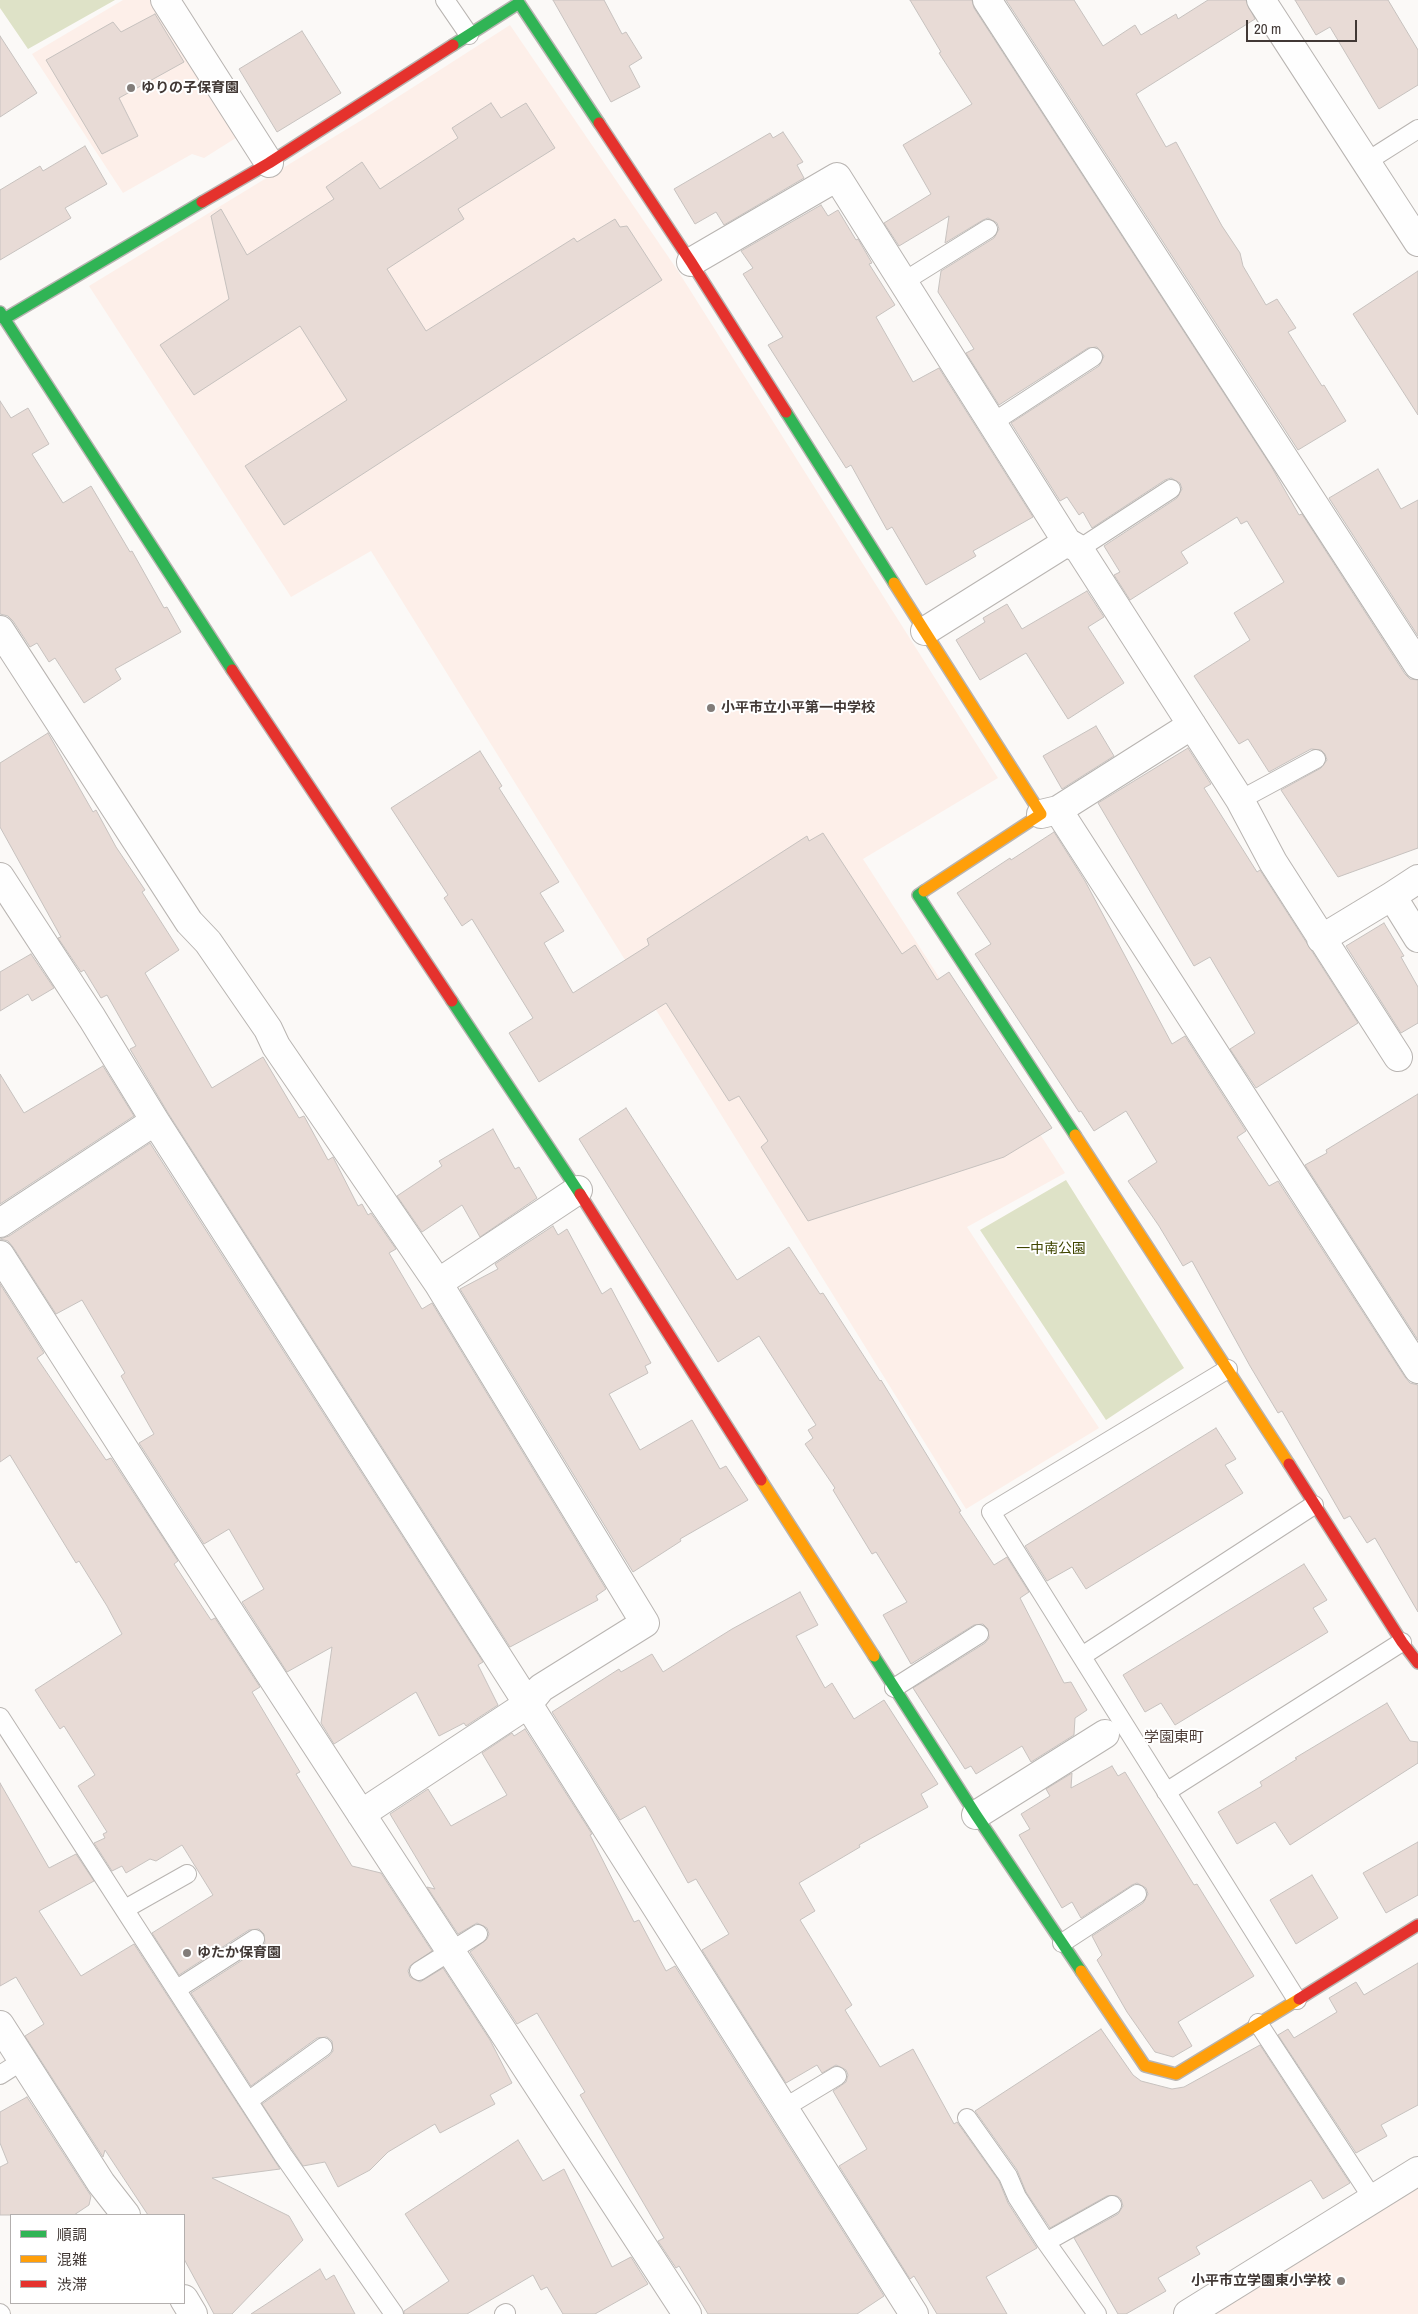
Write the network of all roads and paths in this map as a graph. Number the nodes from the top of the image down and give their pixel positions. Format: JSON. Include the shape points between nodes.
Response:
{"nodes":[{"id":1,"x":166,"y":0,"type":"edge"},
{"id":2,"x":445,"y":0,"type":"edge"},
{"id":3,"x":987,"y":0,"type":"edge"},
{"id":4,"x":1261,"y":0,"type":"edge"},
{"id":5,"x":521,"y":2,"type":"edge"},
{"id":6,"x":469,"y":35,"type":"junction"},
{"id":7,"x":1418,"y":129,"type":"edge"},
{"id":8,"x":1366,"y":162,"type":"junction"},
{"id":9,"x":270,"y":163,"type":"junction"},
{"id":10,"x":988,"y":229,"type":"dead end"},
{"id":11,"x":1418,"y":242,"type":"edge"},
{"id":12,"x":691,"y":262,"type":"junction"},
{"id":13,"x":903,"y":282,"type":"junction"},
{"id":14,"x":2,"y":316,"type":"edge"},
{"id":15,"x":1093,"y":357,"type":"dead end"},
{"id":16,"x":992,"y":422,"type":"junction"},
{"id":17,"x":1171,"y":489,"type":"dead end"},
{"id":18,"x":1073,"y":546,"type":"junction"},
{"id":19,"x":0,"y":630,"type":"edge"},
{"id":20,"x":925,"y":631,"type":"junction"},
{"id":21,"x":1418,"y":665,"type":"edge"},
{"id":22,"x":1192,"y":725,"type":"junction"},
{"id":23,"x":1316,"y":759,"type":"dead end"},
{"id":24,"x":1240,"y":800,"type":"junction"},
{"id":25,"x":1050,"y":812,"type":"junction"},
{"id":26,"x":1418,"y":879,"type":"edge"},
{"id":27,"x":3,"y":888,"type":"edge"},
{"id":28,"x":1392,"y":896,"type":"junction"},
{"id":29,"x":1418,"y":938,"type":"edge"},
{"id":30,"x":1321,"y":939,"type":"junction"},
{"id":31,"x":1398,"y":1057,"type":"dead end"},
{"id":32,"x":155,"y":1121,"type":"junction"},
{"id":33,"x":578,"y":1190,"type":"junction"},
{"id":34,"x":0,"y":1223,"type":"edge"},
{"id":35,"x":0,"y":1255,"type":"edge"},
{"id":36,"x":438,"y":1283,"type":"junction"},
{"id":37,"x":1228,"y":1369,"type":"junction"},
{"id":38,"x":1418,"y":1369,"type":"edge"},
{"id":39,"x":1314,"y":1505,"type":"junction"},
{"id":40,"x":979,"y":1634,"type":"dead end"},
{"id":41,"x":1402,"y":1642,"type":"junction"},
{"id":42,"x":1082,"y":1656,"type":"junction"},
{"id":43,"x":1418,"y":1663,"type":"edge"},
{"id":44,"x":894,"y":1688,"type":"junction"},
{"id":45,"x":528,"y":1704,"type":"junction"},
{"id":46,"x":0,"y":1717,"type":"edge"},
{"id":47,"x":1105,"y":1734,"type":"dead end"},
{"id":48,"x":1166,"y":1792,"type":"junction"},
{"id":49,"x":361,"y":1814,"type":"junction"},
{"id":50,"x":976,"y":1816,"type":"junction"},
{"id":51,"x":187,"y":1874,"type":"dead end"},
{"id":52,"x":1137,"y":1894,"type":"dead end"},
{"id":53,"x":125,"y":1909,"type":"junction"},
{"id":54,"x":1418,"y":1925,"type":"edge"},
{"id":55,"x":478,"y":1934,"type":"dead end"},
{"id":56,"x":255,"y":1938,"type":"dead end"},
{"id":57,"x":1062,"y":1943,"type":"junction"},
{"id":58,"x":450,"y":1951,"type":"junction"},
{"id":59,"x":419,"y":1971,"type":"dead end"},
{"id":60,"x":177,"y":1989,"type":"junction"},
{"id":61,"x":1297,"y":2000,"type":"junction"},
{"id":62,"x":1258,"y":2023,"type":"junction"},
{"id":63,"x":0,"y":2025,"type":"edge"},
{"id":64,"x":323,"y":2048,"type":"dead end"},
{"id":65,"x":11,"y":2068,"type":"edge"},
{"id":66,"x":837,"y":2076,"type":"dead end"},
{"id":67,"x":248,"y":2101,"type":"junction"},
{"id":68,"x":784,"y":2108,"type":"junction"},
{"id":69,"x":967,"y":2118,"type":"dead end"},
{"id":70,"x":1418,"y":2171,"type":"edge"},
{"id":71,"x":1373,"y":2199,"type":"junction"},
{"id":72,"x":1112,"y":2206,"type":"dead end"},
{"id":73,"x":125,"y":2214,"type":"edge"},
{"id":74,"x":1046,"y":2242,"type":"junction"},
{"id":75,"x":185,"y":2302,"type":"edge"},
{"id":76,"x":193,"y":2314,"type":"edge"},
{"id":77,"x":394,"y":2314,"type":"edge"},
{"id":78,"x":687,"y":2314,"type":"edge"},
{"id":79,"x":914,"y":2314,"type":"edge"},
{"id":80,"x":1097,"y":2314,"type":"edge"},
{"id":81,"x":1188,"y":2314,"type":"edge"}],
"edges":[{"from":1,"to":9,"type":"street"},
{"from":2,"to":6,"type":"lane"},
{"from":3,"to":21,"type":"street"},
{"from":4,"to":8,"type":"street"},
{"from":5,"to":6,"type":"street"},
{"from":5,"to":12,"type":"street"},
{"from":6,"to":9,"type":"street"},
{"from":7,"to":8,"type":"lane"},
{"from":8,"to":11,"type":"street"},
{"from":9,"to":14,"type":"street"},
{"from":10,"to":13,"type":"lane"},
{"from":12,"to":13,"type":"street","via":[[837,177]]},
{"from":12,"to":20,"type":"street"},
{"from":13,"to":16,"type":"street"},
{"from":14,"to":33,"type":"street","via":[[197,617]]},
{"from":15,"to":16,"type":"lane"},
{"from":16,"to":18,"type":"street"},
{"from":17,"to":18,"type":"lane"},
{"from":18,"to":20,"type":"street"},
{"from":18,"to":22,"type":"street"},
{"from":19,"to":36,"type":"street","via":[[188,922],[208,942]]},
{"from":20,"to":25,"type":"street"},
{"from":22,"to":24,"type":"street"},
{"from":22,"to":25,"type":"street"},
{"from":23,"to":24,"type":"lane"},
{"from":24,"to":30,"type":"street","via":[[1273,862]]},
{"from":25,"to":37,"type":"street","via":[[918,895]]},
{"from":25,"to":38,"type":"street"},
{"from":26,"to":28,"type":"street"},
{"from":27,"to":32,"type":"street","via":[[92,1018]]},
{"from":28,"to":29,"type":"street"},
{"from":28,"to":30,"type":"street"},
{"from":30,"to":31,"type":"street"},
{"from":32,"to":34,"type":"street"},
{"from":32,"to":45,"type":"street"},
{"from":33,"to":36,"type":"street"},
{"from":33,"to":44,"type":"street"},
{"from":35,"to":49,"type":"street"},
{"from":36,"to":45,"type":"street","via":[[645,1623],[541,1688]]},
{"from":37,"to":39,"type":"street"},
{"from":37,"to":42,"type":"lane","via":[[990,1512]]},
{"from":39,"to":41,"type":"street"},
{"from":39,"to":42,"type":"lane"},
{"from":40,"to":44,"type":"lane"},
{"from":41,"to":43,"type":"street"},
{"from":41,"to":48,"type":"lane"},
{"from":42,"to":48,"type":"lane"},
{"from":44,"to":50,"type":"street"},
{"from":45,"to":49,"type":"street"},
{"from":45,"to":68,"type":"street"},
{"from":46,"to":53,"type":"lane"},
{"from":47,"to":50,"type":"street"},
{"from":48,"to":61,"type":"lane"},
{"from":49,"to":58,"type":"street"},
{"from":50,"to":57,"type":"street"},
{"from":51,"to":53,"type":"lane"},
{"from":52,"to":57,"type":"lane"},
{"from":53,"to":60,"type":"lane"},
{"from":54,"to":61,"type":"street"},
{"from":55,"to":58,"type":"lane"},
{"from":56,"to":60,"type":"lane"},
{"from":57,"to":62,"type":"street","via":[[1145,2066],[1176,2074]]},
{"from":58,"to":59,"type":"lane"},
{"from":58,"to":78,"type":"street"},
{"from":60,"to":67,"type":"lane"},
{"from":61,"to":62,"type":"street"},
{"from":62,"to":71,"type":"lane"},
{"from":63,"to":65,"type":"street"},
{"from":64,"to":67,"type":"lane"},
{"from":65,"to":73,"type":"street"},
{"from":66,"to":68,"type":"lane"},
{"from":67,"to":77,"type":"lane"},
{"from":68,"to":79,"type":"street"},
{"from":69,"to":74,"type":"lane","via":[[1008,2176],[1017,2197]]},
{"from":70,"to":71,"type":"street"},
{"from":71,"to":81,"type":"street"},
{"from":72,"to":74,"type":"lane"},
{"from":74,"to":80,"type":"lane"},
{"from":75,"to":76,"type":"street"}]}
